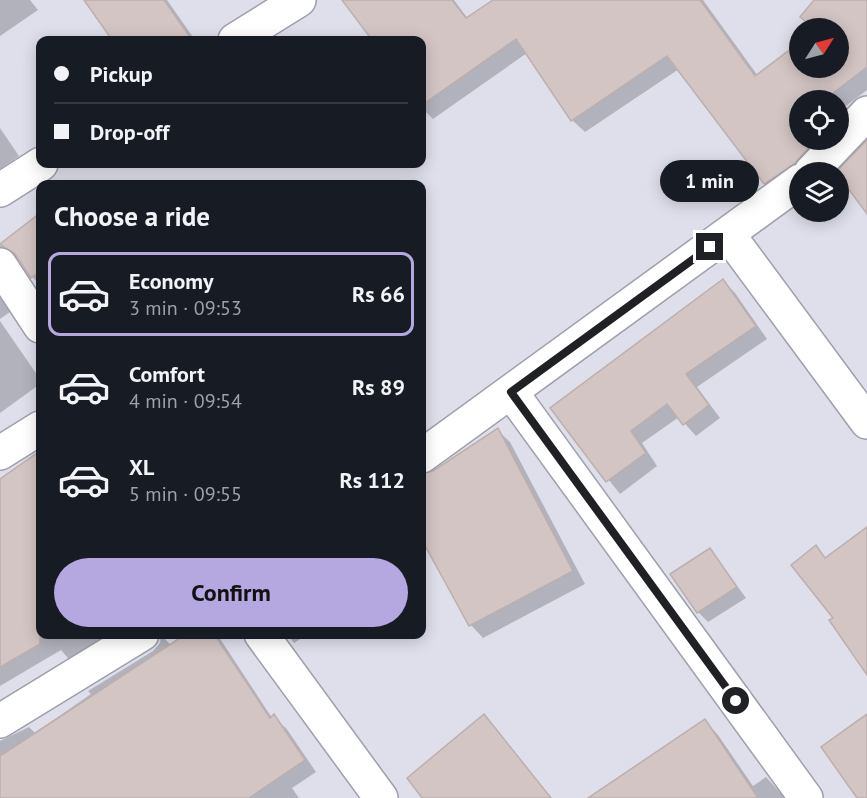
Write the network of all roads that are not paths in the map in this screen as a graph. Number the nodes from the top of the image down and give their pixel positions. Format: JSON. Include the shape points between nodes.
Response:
{"nodes":[{"id":1,"x":299,"y":0,"type":"edge"},
{"id":2,"x":241,"y":36,"type":"edge"},
{"id":3,"x":867,"y":113,"type":"edge"},
{"id":4,"x":820,"y":162,"type":"edge"},
{"id":5,"x":36,"y":167,"type":"edge"},
{"id":6,"x":789,"y":189,"type":"edge"},
{"id":7,"x":0,"y":190,"type":"edge"},
{"id":8,"x":728,"y":234,"type":"junction"},
{"id":9,"x":0,"y":265,"type":"edge"},
{"id":10,"x":36,"y":320,"type":"edge"},
{"id":11,"x":511,"y":392,"type":"junction"},
{"id":12,"x":867,"y":423,"type":"edge"},
{"id":13,"x":36,"y":430,"type":"edge"},
{"id":14,"x":0,"y":453,"type":"edge"},
{"id":15,"x":426,"y":453,"type":"edge"},
{"id":16,"x":134,"y":639,"type":"edge"},
{"id":17,"x":265,"y":639,"type":"edge"},
{"id":18,"x":0,"y":721,"type":"edge"},
{"id":19,"x":381,"y":798,"type":"edge"},
{"id":20,"x":806,"y":798,"type":"edge"}],
"edges":[{"from":1,"to":2,"type":"street"},
{"from":3,"to":4,"type":"street"},
{"from":5,"to":7,"type":"street"},
{"from":6,"to":8,"type":"street"},
{"from":8,"to":11,"type":"street"},
{"from":8,"to":12,"type":"street"},
{"from":9,"to":10,"type":"street"},
{"from":11,"to":15,"type":"street"},
{"from":11,"to":20,"type":"street"},
{"from":13,"to":14,"type":"street"},
{"from":16,"to":18,"type":"street"},
{"from":17,"to":19,"type":"street"}]}
